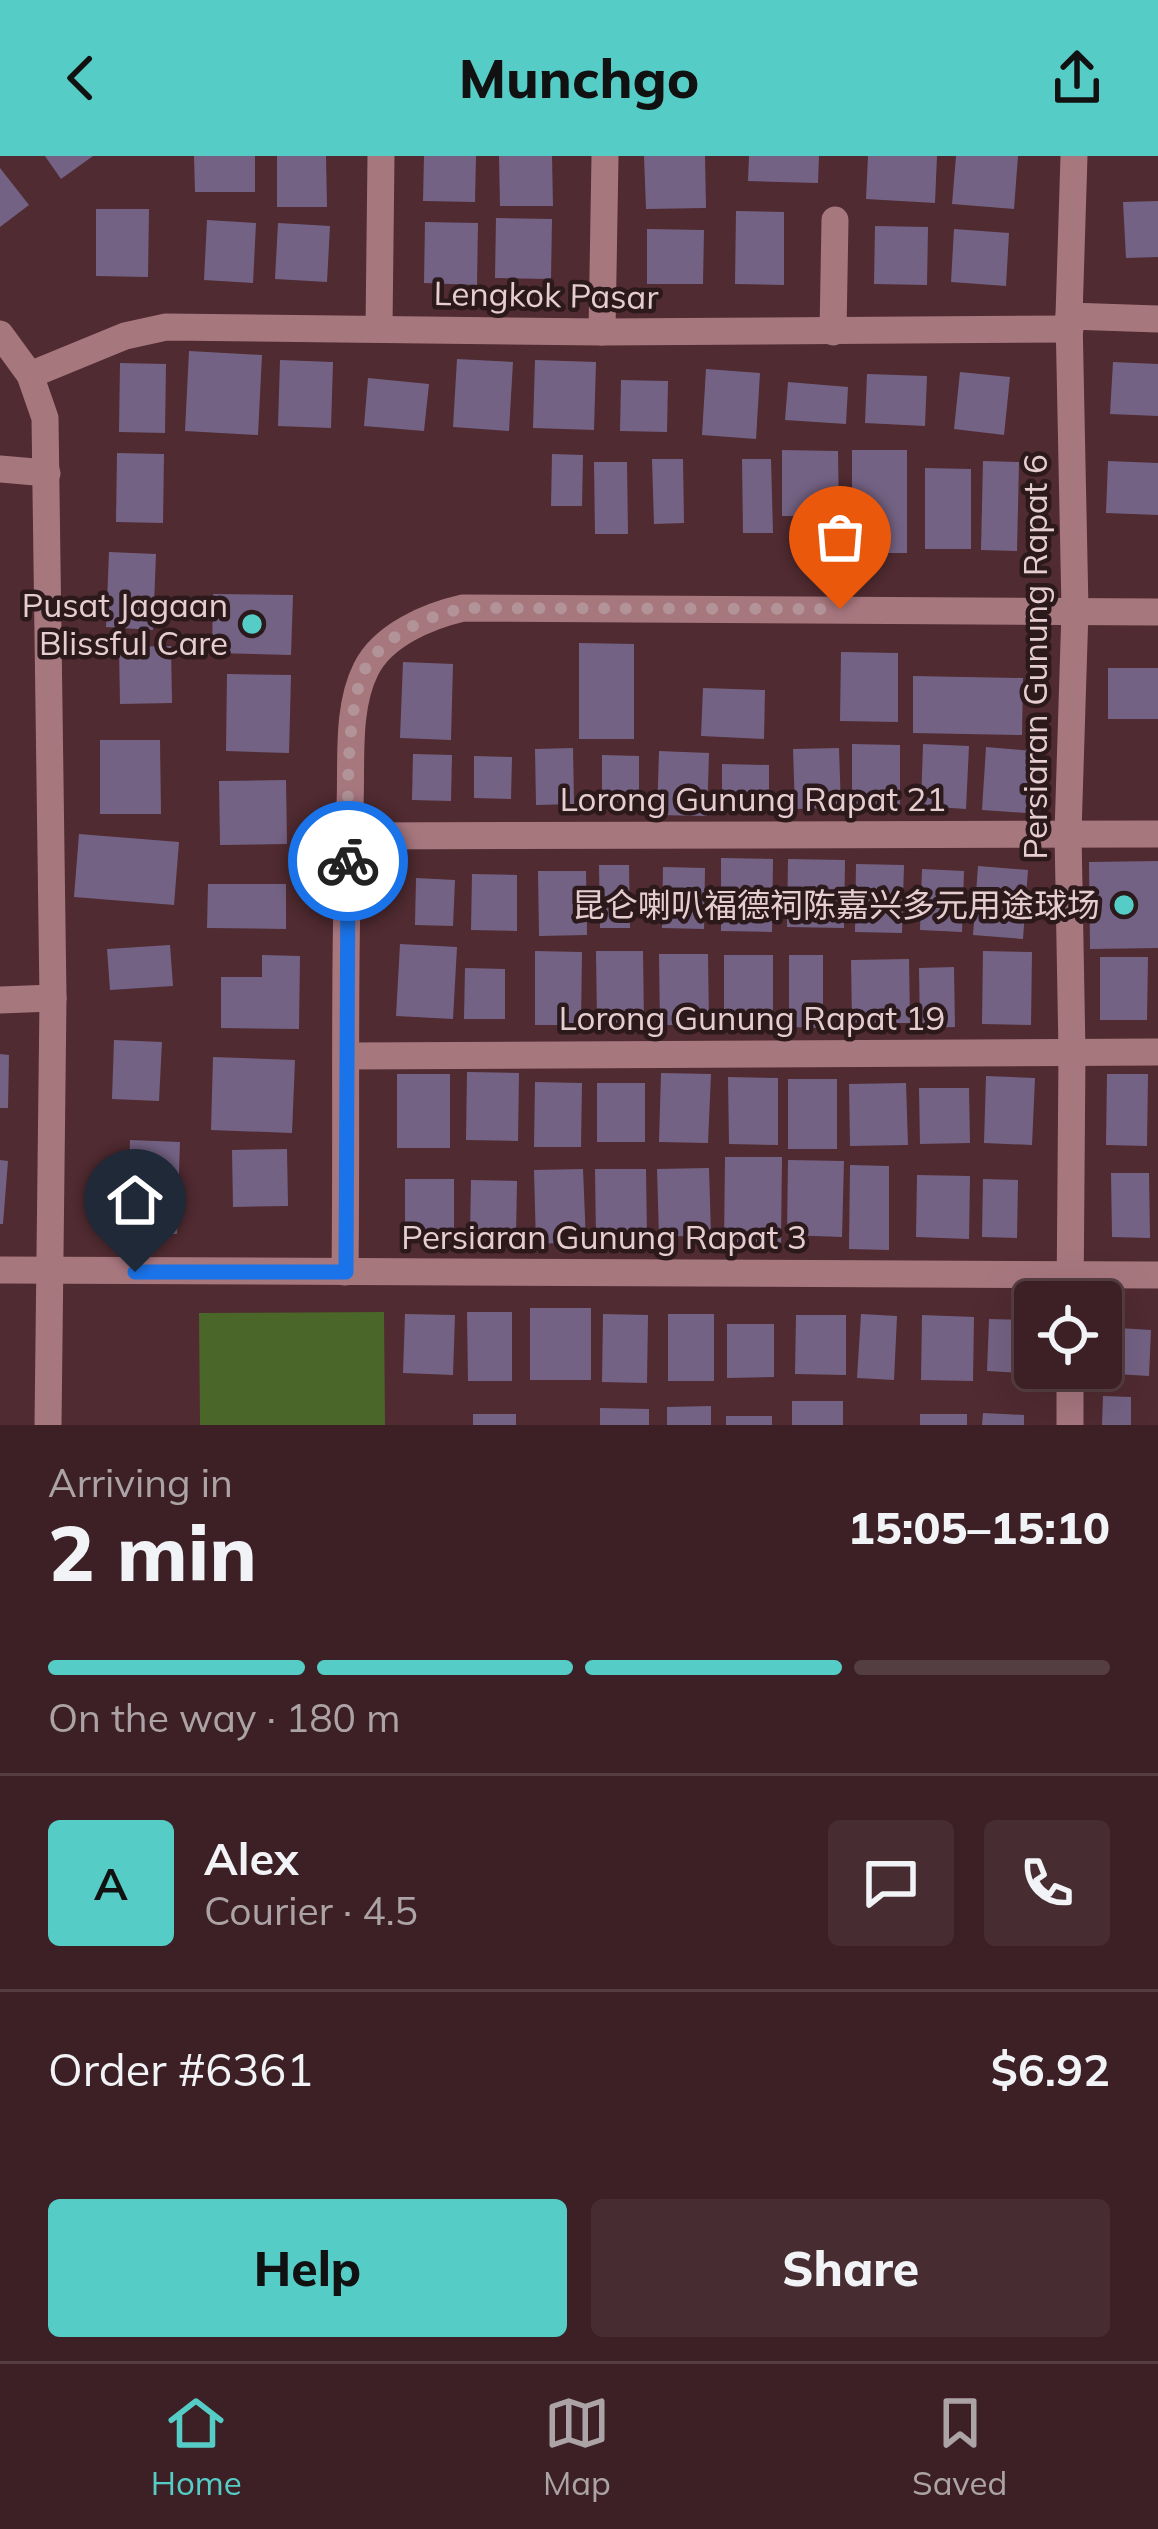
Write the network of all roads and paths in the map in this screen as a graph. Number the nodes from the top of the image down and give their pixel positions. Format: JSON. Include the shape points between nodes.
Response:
{"nodes":[{"id":1,"x":381,"y":156,"type":"edge"},
{"id":2,"x":605,"y":156,"type":"edge"},
{"id":3,"x":1074,"y":156,"type":"edge"},
{"id":4,"x":835,"y":220,"type":"dead end"},
{"id":5,"x":1158,"y":319,"type":"edge"},
{"id":6,"x":1070,"y":323,"type":"junction"},
{"id":7,"x":379,"y":328,"type":"junction"},
{"id":8,"x":602,"y":332,"type":"junction"},
{"id":9,"x":833,"y":332,"type":"junction"},
{"id":10,"x":0,"y":334,"type":"edge"},
{"id":11,"x":30,"y":375,"type":"junction"},
{"id":12,"x":0,"y":469,"type":"edge"},
{"id":13,"x":47,"y":473,"type":"junction"},
{"id":14,"x":1075,"y":610,"type":"junction"},
{"id":15,"x":1158,"y":612,"type":"edge"},
{"id":16,"x":1069,"y":833,"type":"junction"},
{"id":17,"x":1158,"y":834,"type":"edge"},
{"id":18,"x":348,"y":836,"type":"junction"},
{"id":19,"x":53,"y":998,"type":"junction"},
{"id":20,"x":0,"y":1000,"type":"edge"},
{"id":21,"x":1072,"y":1052,"type":"junction"},
{"id":22,"x":1158,"y":1052,"type":"edge"},
{"id":23,"x":347,"y":1056,"type":"junction"},
{"id":24,"x":0,"y":1270,"type":"edge"},
{"id":25,"x":51,"y":1272,"type":"junction"},
{"id":26,"x":346,"y":1272,"type":"junction"},
{"id":27,"x":1158,"y":1275,"type":"edge"},
{"id":28,"x":1070,"y":1281,"type":"edge"},
{"id":29,"x":1117,"y":1281,"type":"edge"},
{"id":30,"x":1014,"y":1287,"type":"edge"},
{"id":31,"x":1070,"y":1389,"type":"edge"},
{"id":32,"x":48,"y":1425,"type":"edge"},
{"id":33,"x":1070,"y":1425,"type":"edge"}],
"edges":[{"from":1,"to":7,"type":"street"},
{"from":2,"to":8,"type":"street"},
{"from":3,"to":6,"type":"street","name":"Persiaran Gunung Rapat 6"},
{"from":4,"to":9,"type":"street"},
{"from":5,"to":6,"type":"street","name":"Lengkok Pasar"},
{"from":6,"to":9,"type":"street","name":"Lengkok Pasar"},
{"from":6,"to":14,"type":"street","name":"Persiaran Gunung Rapat 6"},
{"from":7,"to":8,"type":"street","name":"Lengkok Pasar"},
{"from":7,"to":11,"type":"street","name":"Lengkok Pasar","via":[[166,327]]},
{"from":8,"to":9,"type":"street","name":"Lengkok Pasar"},
{"from":10,"to":11,"type":"street"},
{"from":11,"to":13,"type":"street","via":[[45,418]]},
{"from":12,"to":13,"type":"street"},
{"from":13,"to":19,"type":"street"},
{"from":14,"to":15,"type":"street"},
{"from":14,"to":16,"type":"street","name":"Persiaran Gunung Rapat 6"},
{"from":14,"to":18,"type":"street","via":[[464,608],[433,615],[368,664],[355,696]]},
{"from":16,"to":17,"type":"street","name":"Lorong Gunung Rapat 21"},
{"from":16,"to":18,"type":"street","name":"Lorong Gunung Rapat 21"},
{"from":16,"to":21,"type":"street","name":"Persiaran Gunung Rapat 6"},
{"from":18,"to":23,"type":"street"},
{"from":19,"to":20,"type":"street"},
{"from":19,"to":25,"type":"street"},
{"from":21,"to":22,"type":"street","name":"Lorong Gunung Rapat 19"},
{"from":21,"to":23,"type":"street","name":"Lorong Gunung Rapat 19"},
{"from":21,"to":28,"type":"street","name":"Persiaran Gunung Rapat 6"},
{"from":23,"to":26,"type":"street"},
{"from":24,"to":25,"type":"street","name":"Persiaran Gunung Rapat 3"},
{"from":25,"to":26,"type":"street","name":"Persiaran Gunung Rapat 3"},
{"from":25,"to":32,"type":"street"},
{"from":26,"to":30,"type":"street","name":"Persiaran Gunung Rapat 3"},
{"from":27,"to":29,"type":"street","name":"Persiaran Gunung Rapat 3"},
{"from":31,"to":33,"type":"street"}]}
